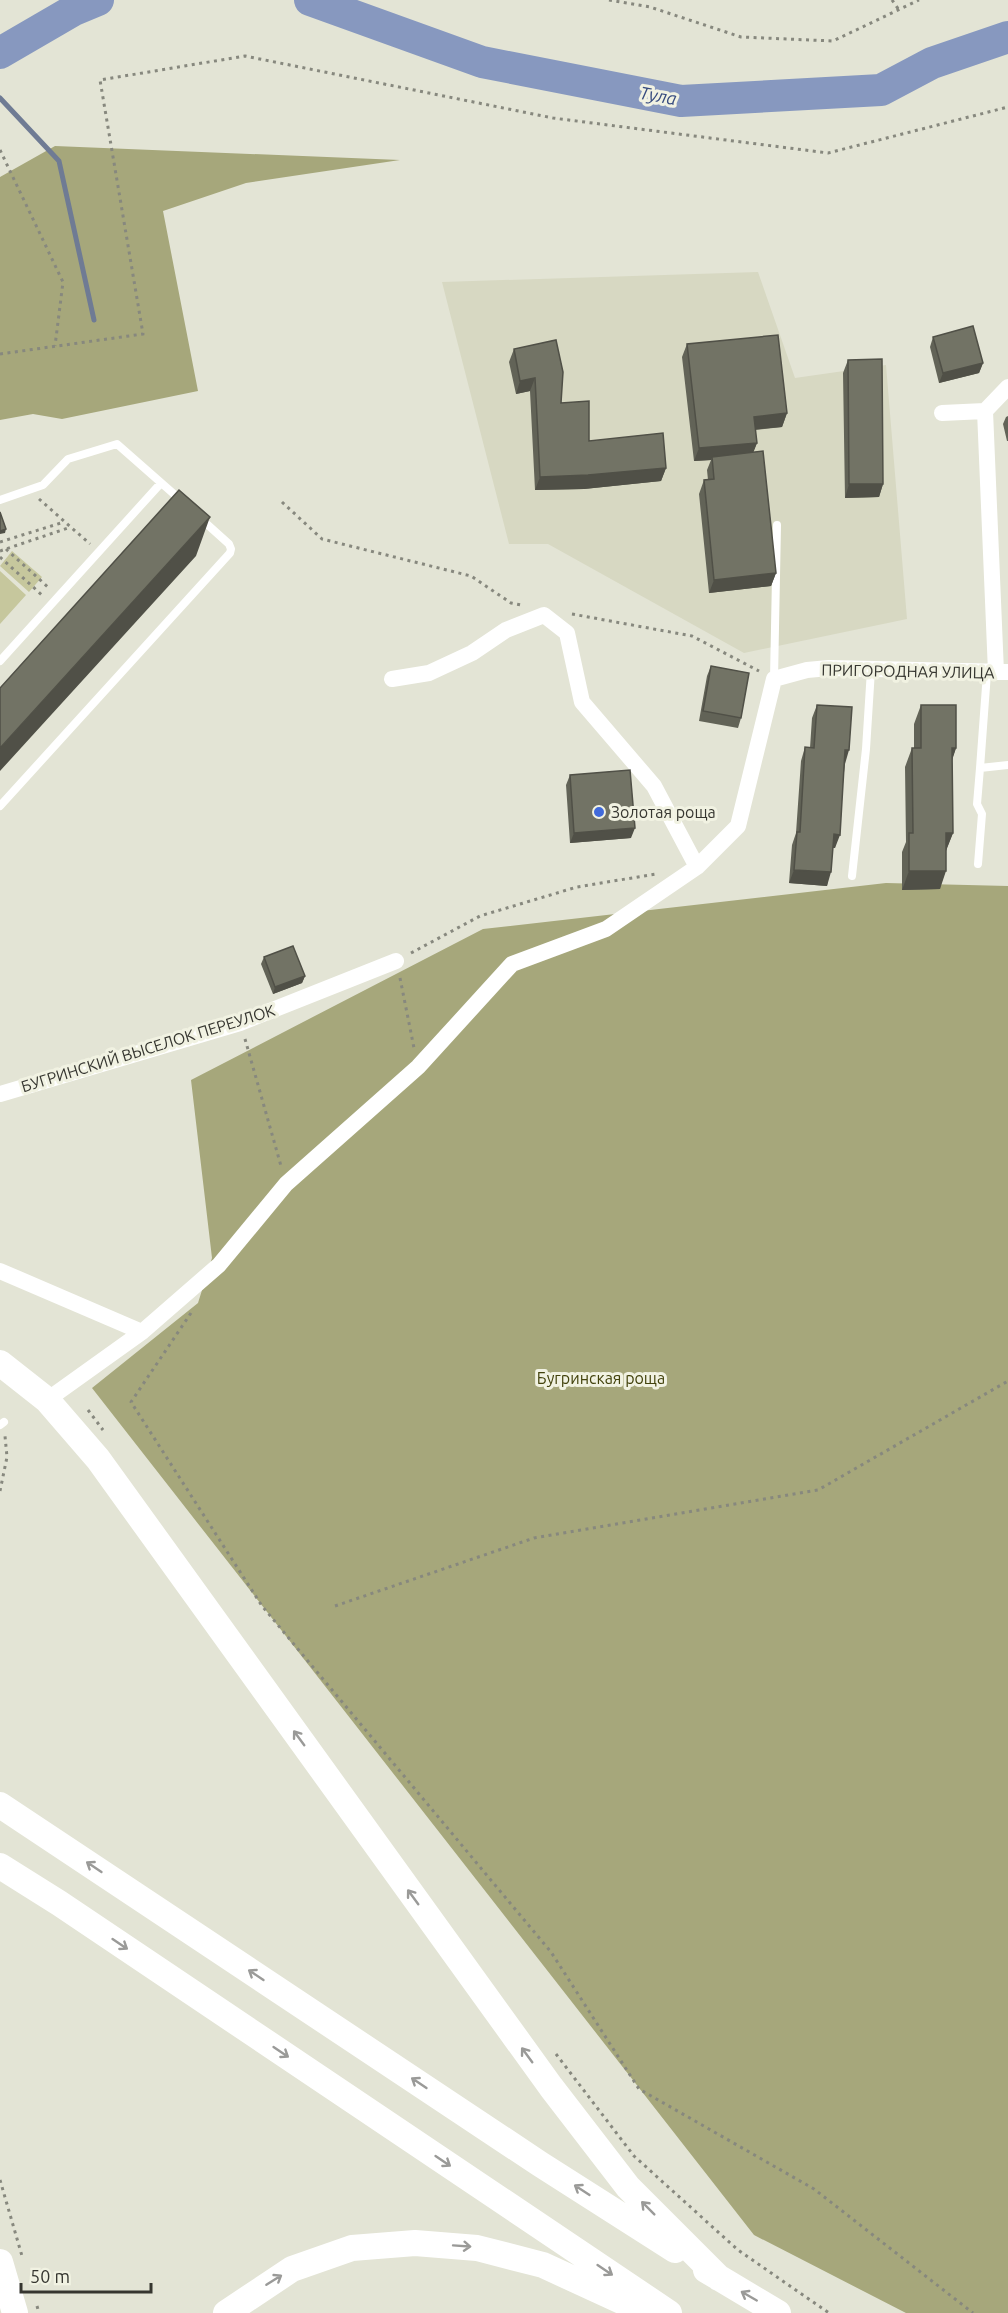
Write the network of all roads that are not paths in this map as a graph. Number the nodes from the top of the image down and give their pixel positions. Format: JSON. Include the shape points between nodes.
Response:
{"nodes":[{"id":1,"x":1008,"y":387,"type":"edge"},
{"id":2,"x":985,"y":411,"type":"junction"},
{"id":3,"x":942,"y":413,"type":"dead end"},
{"id":4,"x":161,"y":483,"type":"junction"},
{"id":5,"x":0,"y":500,"type":"edge"},
{"id":6,"x":777,"y":525,"type":"dead end"},
{"id":7,"x":0,"y":661,"type":"edge"},
{"id":8,"x":871,"y":670,"type":"junction"},
{"id":9,"x":997,"y":672,"type":"edge"},
{"id":10,"x":392,"y":679,"type":"dead end"},
{"id":11,"x":774,"y":679,"type":"junction"},
{"id":12,"x":1008,"y":765,"type":"edge"},
{"id":13,"x":980,"y":768,"type":"junction"},
{"id":14,"x":0,"y":806,"type":"edge"},
{"id":15,"x":978,"y":864,"type":"dead end"},
{"id":16,"x":697,"y":867,"type":"junction"},
{"id":17,"x":852,"y":876,"type":"dead end"},
{"id":18,"x":396,"y":961,"type":"road end"},
{"id":19,"x":0,"y":1095,"type":"edge"},
{"id":20,"x":0,"y":1271,"type":"edge"},
{"id":21,"x":142,"y":1332,"type":"junction"},
{"id":22,"x":0,"y":1363,"type":"edge"},
{"id":23,"x":47,"y":1400,"type":"junction"},
{"id":24,"x":0,"y":1805,"type":"edge"},
{"id":25,"x":0,"y":1866,"type":"edge"},
{"id":26,"x":0,"y":2262,"type":"edge"},
{"id":27,"x":720,"y":2278,"type":"junction"},
{"id":28,"x":25,"y":2306,"type":"edge"},
{"id":29,"x":226,"y":2313,"type":"edge"},
{"id":30,"x":649,"y":2313,"type":"edge"},
{"id":31,"x":669,"y":2313,"type":"edge"},
{"id":32,"x":778,"y":2313,"type":"edge"}],
"edges":[{"from":1,"to":2,"type":"street"},
{"from":2,"to":3,"type":"street"},
{"from":2,"to":9,"type":"street"},
{"from":4,"to":5,"type":"lane","via":[[121,446],[112,444],[68,459],[47,481]]},
{"from":4,"to":7,"type":"lane"},
{"from":4,"to":14,"type":"lane","via":[[229,544],[230,553]]},
{"from":6,"to":11,"type":"lane"},
{"from":8,"to":9,"type":"street","name":"ПРИГОРОДНАЯ УЛИЦА"},
{"from":8,"to":11,"type":"street","name":"ПРИГОРОДНАЯ УЛИЦА","via":[[807,670]]},
{"from":8,"to":17,"type":"lane"},
{"from":9,"to":13,"type":"lane"},
{"from":10,"to":16,"type":"street","via":[[429,673],[471,653],[506,630],[544,615],[567,633],[582,702],[654,786]]},
{"from":11,"to":16,"type":"street","via":[[738,826]]},
{"from":12,"to":13,"type":"lane"},
{"from":13,"to":15,"type":"lane"},
{"from":16,"to":21,"type":"street","via":[[606,929],[512,964],[418,1067],[286,1184],[219,1265]]},
{"from":18,"to":19,"type":"street","name":"БУГРИНСКИЙ ВЫСЕЛОК ПЕРЕУЛОК","via":[[240,1023]]},
{"from":20,"to":21,"type":"street"},
{"from":21,"to":23,"type":"street"},
{"from":22,"to":23,"type":"main road"},
{"from":27,"to":23,"type":"main road","one_way":true,"via":[[627,2187],[98,1459]]},
{"from":27,"to":24,"type":"main road","one_way":true,"via":[[540,2164]]},
{"from":25,"to":31,"type":"main road","one_way":true},
{"from":26,"to":28,"type":"main road"},
{"from":32,"to":27,"type":"main road","one_way":true},
{"from":29,"to":30,"type":"main road","one_way":true,"via":[[292,2269],[352,2248],[415,2243],[477,2248],[543,2265]]}]}
